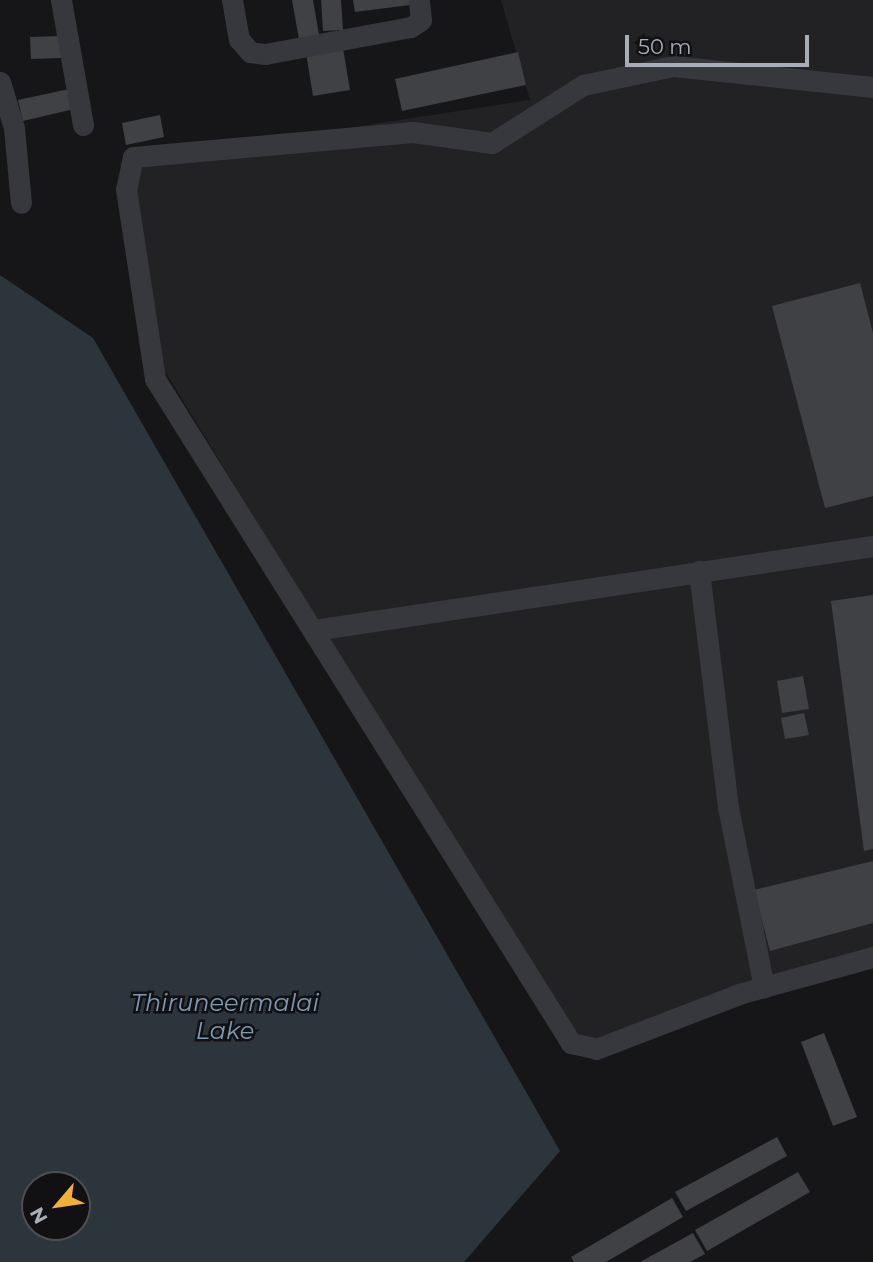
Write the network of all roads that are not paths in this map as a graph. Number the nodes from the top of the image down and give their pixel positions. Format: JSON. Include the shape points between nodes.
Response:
{"nodes":[{"id":1,"x":61,"y":0,"type":"edge"},
{"id":2,"x":232,"y":0,"type":"edge"},
{"id":3,"x":419,"y":0,"type":"edge"},
{"id":4,"x":0,"y":82,"type":"edge"},
{"id":5,"x":873,"y":87,"type":"edge"},
{"id":6,"x":83,"y":125,"type":"dead end"},
{"id":7,"x":21,"y":203,"type":"dead end"},
{"id":8,"x":873,"y":546,"type":"edge"},
{"id":9,"x":699,"y":571,"type":"junction"},
{"id":10,"x":314,"y":630,"type":"junction"},
{"id":11,"x":873,"y":957,"type":"edge"},
{"id":12,"x":764,"y":987,"type":"junction"}],
"edges":[{"from":1,"to":6,"type":"street"},
{"from":2,"to":3,"type":"street","via":[[239,39],[250,52],[265,54],[411,27],[421,20]]},
{"from":4,"to":7,"type":"street","via":[[14,128]]},
{"from":5,"to":10,"type":"street","via":[[673,66],[583,85],[492,142],[413,132],[133,157],[126,189],[155,379]]},
{"from":8,"to":9,"type":"street"},
{"from":9,"to":10,"type":"street"},
{"from":9,"to":12,"type":"street","via":[[728,807]]},
{"from":10,"to":12,"type":"street","via":[[571,1043],[596,1049]]},
{"from":11,"to":12,"type":"street"}]}
